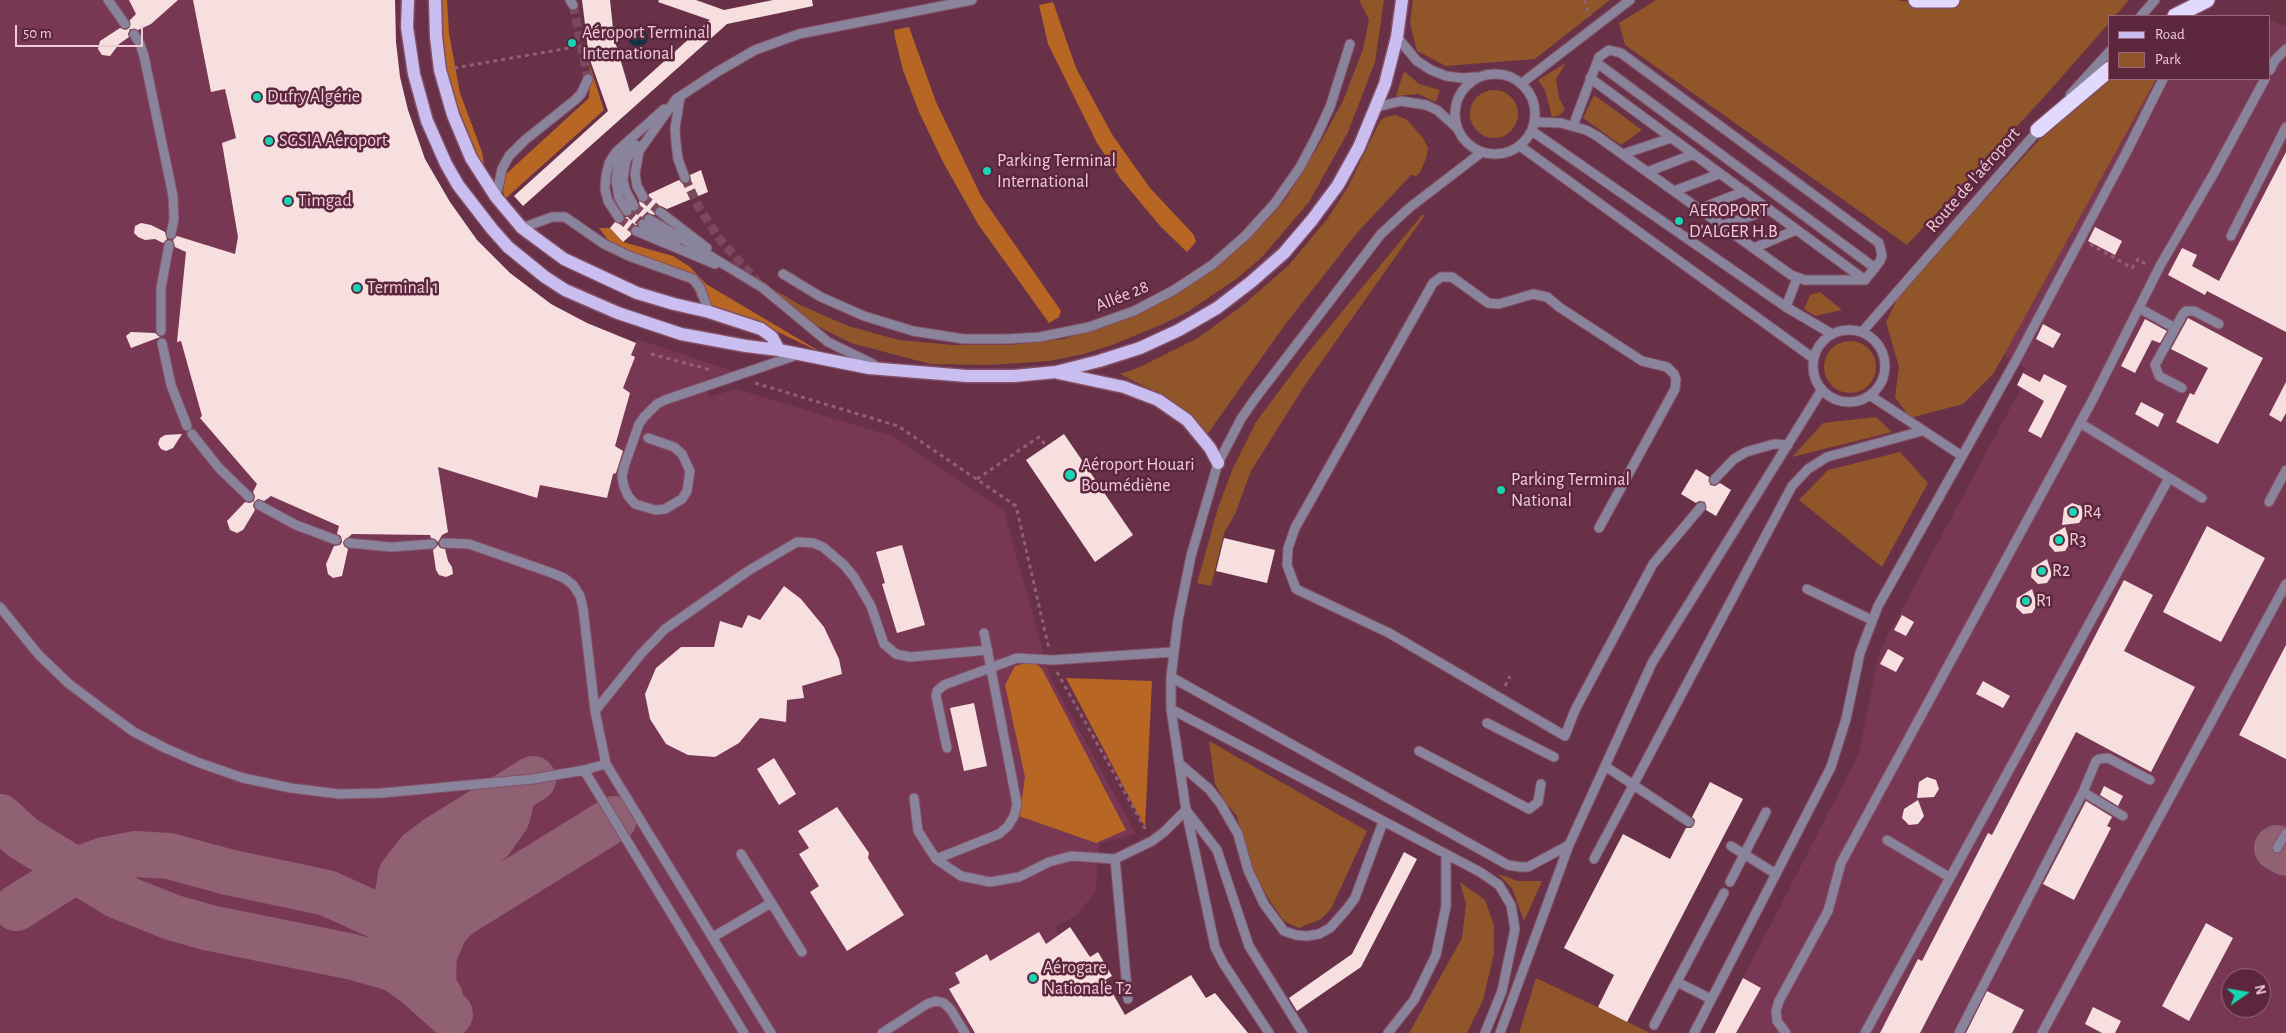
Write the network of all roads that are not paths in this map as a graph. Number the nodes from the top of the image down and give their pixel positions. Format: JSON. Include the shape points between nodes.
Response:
{"nodes":[{"id":1,"x":108,"y":0,"type":"edge"},
{"id":2,"x":408,"y":0,"type":"edge"},
{"id":3,"x":435,"y":0,"type":"edge"},
{"id":4,"x":972,"y":0,"type":"edge"},
{"id":5,"x":1402,"y":0,"type":"edge"},
{"id":6,"x":1630,"y":0,"type":"edge"},
{"id":7,"x":1916,"y":0,"type":"edge"},
{"id":8,"x":1952,"y":0,"type":"edge"},
{"id":9,"x":2155,"y":0,"type":"edge"},
{"id":10,"x":2207,"y":0,"type":"edge"},
{"id":11,"x":2142,"y":15,"type":"edge"},
{"id":12,"x":2177,"y":15,"type":"edge"},
{"id":13,"x":125,"y":24,"type":"dead end"},
{"id":14,"x":134,"y":34,"type":"dead end"},
{"id":15,"x":1397,"y":37,"type":"junction"},
{"id":16,"x":1350,"y":44,"type":"dead end"},
{"id":17,"x":2286,"y":49,"type":"edge"},
{"id":18,"x":2108,"y":52,"type":"edge"},
{"id":19,"x":1597,"y":63,"type":"junction"},
{"id":20,"x":2271,"y":68,"type":"edge"},
{"id":21,"x":2108,"y":71,"type":"edge"},
{"id":22,"x":1478,"y":77,"type":"junction"},
{"id":23,"x":1590,"y":78,"type":"junction"},
{"id":24,"x":588,"y":79,"type":"tunnel mouth"},
{"id":25,"x":2162,"y":80,"type":"edge"},
{"id":26,"x":2264,"y":80,"type":"edge"},
{"id":27,"x":1522,"y":83,"type":"junction"},
{"id":28,"x":678,"y":98,"type":"junction"},
{"id":29,"x":1377,"y":107,"type":"junction"},
{"id":30,"x":1535,"y":122,"type":"junction"},
{"id":31,"x":1573,"y":126,"type":"junction"},
{"id":32,"x":2286,"y":127,"type":"edge"},
{"id":33,"x":1457,"y":128,"type":"junction"},
{"id":34,"x":2038,"y":130,"type":"junction"},
{"id":35,"x":1532,"y":131,"type":"junction"},
{"id":36,"x":1671,"y":138,"type":"junction"},
{"id":37,"x":1520,"y":146,"type":"junction"},
{"id":38,"x":1482,"y":152,"type":"junction"},
{"id":39,"x":1623,"y":154,"type":"junction"},
{"id":40,"x":1694,"y":154,"type":"junction"},
{"id":41,"x":1647,"y":172,"type":"junction"},
{"id":42,"x":1719,"y":174,"type":"junction"},
{"id":43,"x":685,"y":178,"type":"tunnel mouth"},
{"id":44,"x":1674,"y":190,"type":"junction"},
{"id":45,"x":1745,"y":192,"type":"junction"},
{"id":46,"x":496,"y":197,"type":"junction"},
{"id":47,"x":643,"y":197,"type":"tunnel mouth"},
{"id":48,"x":630,"y":208,"type":"tunnel mouth"},
{"id":49,"x":1699,"y":208,"type":"junction"},
{"id":50,"x":1769,"y":210,"type":"junction"},
{"id":51,"x":660,"y":212,"type":"tunnel mouth"},
{"id":52,"x":619,"y":218,"type":"tunnel mouth"},
{"id":53,"x":1723,"y":225,"type":"junction"},
{"id":54,"x":522,"y":228,"type":"junction"},
{"id":55,"x":1796,"y":230,"type":"junction"},
{"id":56,"x":171,"y":234,"type":"dead end"},
{"id":57,"x":2231,"y":236,"type":"dead end"},
{"id":58,"x":169,"y":245,"type":"dead end"},
{"id":59,"x":1754,"y":248,"type":"junction"},
{"id":60,"x":1875,"y":268,"type":"junction"},
{"id":61,"x":783,"y":274,"type":"dead end"},
{"id":62,"x":745,"y":277,"type":"junction"},
{"id":63,"x":1797,"y":278,"type":"junction"},
{"id":64,"x":1865,"y":280,"type":"junction"},
{"id":65,"x":1786,"y":307,"type":"junction"},
{"id":66,"x":2139,"y":308,"type":"junction"},
{"id":67,"x":710,"y":312,"type":"junction"},
{"id":68,"x":2219,"y":324,"type":"dead end"},
{"id":69,"x":2175,"y":328,"type":"junction"},
{"id":70,"x":161,"y":331,"type":"dead end"},
{"id":71,"x":1862,"y":332,"type":"junction"},
{"id":72,"x":1832,"y":334,"type":"junction"},
{"id":73,"x":162,"y":342,"type":"dead end"},
{"id":74,"x":779,"y":350,"type":"junction"},
{"id":75,"x":798,"y":354,"type":"junction"},
{"id":76,"x":1814,"y":358,"type":"junction"},
{"id":77,"x":905,"y":372,"type":"junction"},
{"id":78,"x":1056,"y":372,"type":"junction"},
{"id":79,"x":2182,"y":388,"type":"dead end"},
{"id":80,"x":1822,"y":391,"type":"junction"},
{"id":81,"x":1871,"y":396,"type":"junction"},
{"id":82,"x":2080,"y":422,"type":"junction"},
{"id":83,"x":1922,"y":431,"type":"junction"},
{"id":84,"x":648,"y":438,"type":"dead end"},
{"id":85,"x":1788,"y":445,"type":"junction"},
{"id":86,"x":1962,"y":456,"type":"junction"},
{"id":87,"x":1218,"y":463,"type":"junction"},
{"id":88,"x":2286,"y":470,"type":"edge"},
{"id":89,"x":2169,"y":478,"type":"junction"},
{"id":90,"x":1714,"y":480,"type":"dead end"},
{"id":91,"x":249,"y":497,"type":"dead end"},
{"id":92,"x":2202,"y":498,"type":"dead end"},
{"id":93,"x":2269,"y":502,"type":"dead end"},
{"id":94,"x":259,"y":505,"type":"dead end"},
{"id":95,"x":1701,"y":507,"type":"dead end"},
{"id":96,"x":1599,"y":528,"type":"dead end"},
{"id":97,"x":336,"y":540,"type":"dead end"},
{"id":98,"x":349,"y":543,"type":"dead end"},
{"id":99,"x":444,"y":543,"type":"dead end"},
{"id":100,"x":432,"y":544,"type":"dead end"},
{"id":101,"x":2286,"y":584,"type":"edge"},
{"id":102,"x":1807,"y":589,"type":"dead end"},
{"id":103,"x":0,"y":606,"type":"edge"},
{"id":104,"x":1872,"y":620,"type":"junction"},
{"id":105,"x":984,"y":633,"type":"dead end"},
{"id":106,"x":988,"y":650,"type":"junction"},
{"id":107,"x":1173,"y":652,"type":"junction"},
{"id":108,"x":991,"y":667,"type":"junction"},
{"id":109,"x":1171,"y":677,"type":"junction"},
{"id":110,"x":1171,"y":709,"type":"junction"},
{"id":111,"x":595,"y":711,"type":"junction"},
{"id":112,"x":1486,"y":723,"type":"dead end"},
{"id":113,"x":947,"y":748,"type":"dead end"},
{"id":114,"x":1419,"y":751,"type":"dead end"},
{"id":115,"x":1554,"y":757,"type":"dead end"},
{"id":116,"x":606,"y":764,"type":"junction"},
{"id":117,"x":1181,"y":765,"type":"junction"},
{"id":118,"x":1606,"y":766,"type":"junction"},
{"id":119,"x":584,"y":770,"type":"junction"},
{"id":120,"x":2150,"y":780,"type":"dead end"},
{"id":121,"x":1541,"y":784,"type":"dead end"},
{"id":122,"x":1633,"y":785,"type":"junction"},
{"id":123,"x":2083,"y":792,"type":"junction"},
{"id":124,"x":914,"y":798,"type":"dead end"},
{"id":125,"x":1186,"y":810,"type":"junction"},
{"id":126,"x":1766,"y":812,"type":"dead end"},
{"id":127,"x":2123,"y":816,"type":"dead end"},
{"id":128,"x":1383,"y":822,"type":"junction"},
{"id":129,"x":1689,"y":822,"type":"dead end"},
{"id":130,"x":2286,"y":833,"type":"edge"},
{"id":131,"x":1887,"y":840,"type":"dead end"},
{"id":132,"x":1569,"y":845,"type":"junction"},
{"id":133,"x":1731,"y":846,"type":"dead end"},
{"id":134,"x":2277,"y":848,"type":"dead end"},
{"id":135,"x":740,"y":854,"type":"dead end"},
{"id":136,"x":1745,"y":854,"type":"junction"},
{"id":137,"x":1446,"y":855,"type":"junction"},
{"id":138,"x":1115,"y":858,"type":"junction"},
{"id":139,"x":936,"y":859,"type":"junction"},
{"id":140,"x":1594,"y":859,"type":"dead end"},
{"id":141,"x":1776,"y":874,"type":"junction"},
{"id":142,"x":1949,"y":877,"type":"junction"},
{"id":143,"x":1730,"y":882,"type":"dead end"},
{"id":144,"x":1724,"y":892,"type":"dead end"},
{"id":145,"x":771,"y":903,"type":"junction"},
{"id":146,"x":713,"y":937,"type":"junction"},
{"id":147,"x":802,"y":952,"type":"dead end"},
{"id":148,"x":1677,"y":982,"type":"junction"},
{"id":149,"x":1128,"y":998,"type":"dead end"},
{"id":150,"x":1711,"y":999,"type":"junction"},
{"id":151,"x":1654,"y":1025,"type":"dead end"},
{"id":152,"x":744,"y":1033,"type":"edge"},
{"id":153,"x":771,"y":1033,"type":"edge"},
{"id":154,"x":882,"y":1033,"type":"edge"},
{"id":155,"x":966,"y":1033,"type":"edge"},
{"id":156,"x":1269,"y":1033,"type":"edge"},
{"id":157,"x":1302,"y":1033,"type":"edge"},
{"id":158,"x":1388,"y":1033,"type":"edge"},
{"id":159,"x":1485,"y":1033,"type":"edge"},
{"id":160,"x":1500,"y":1033,"type":"edge"},
{"id":161,"x":1694,"y":1033,"type":"edge"},
{"id":162,"x":1786,"y":1033,"type":"edge"},
{"id":163,"x":1865,"y":1033,"type":"edge"},
{"id":164,"x":1959,"y":1033,"type":"edge"},
{"id":165,"x":2042,"y":1033,"type":"edge"}],
"edges":[{"from":1,"to":13,"type":"street"},
{"from":2,"to":74,"type":"main road","via":[[407,27],[414,74],[427,121],[458,185],[508,247],[565,290],[618,313],[689,335]]},
{"from":3,"to":46,"type":"main road","via":[[440,70],[453,115],[468,149]]},
{"from":4,"to":28,"type":"street","via":[[777,41],[736,60]]},
{"from":5,"to":15,"type":"main road"},
{"from":6,"to":27,"type":"street"},
{"from":7,"to":8,"type":"highway"},
{"from":9,"to":11,"type":"street"},
{"from":10,"to":12,"type":"highway"},
{"from":14,"to":56,"type":"street","via":[[144,56],[173,196]]},
{"from":15,"to":22,"type":"street","via":[[1417,62],[1431,70],[1446,76]]},
{"from":15,"to":29,"type":"main road"},
{"from":16,"to":61,"type":"street","name":"Allée 28","via":[[1330,106],[1316,137],[1275,203],[1212,265],[1134,311],[1089,326],[1040,336],[964,339],[913,331],[864,316],[821,297]]},
{"from":17,"to":20,"type":"street"},
{"from":18,"to":34,"type":"street","name":"Route de l'aéroport"},
{"from":19,"to":23,"type":"street"},
{"from":19,"to":60,"type":"street"},
{"from":19,"to":60,"type":"street","via":[[1609,50],[1621,53],[1874,239],[1879,243],[1882,255]]},
{"from":21,"to":34,"type":"highway"},
{"from":22,"to":27,"type":"street","via":[[1501,74]]},
{"from":22,"to":33,"type":"street","via":[[1460,93],[1456,104]]},
{"from":23,"to":31,"type":"street"},
{"from":23,"to":36,"type":"street"},
{"from":24,"to":46,"type":"street","via":[[575,100],[509,156],[500,176]]},
{"from":25,"to":86,"type":"street"},
{"from":26,"to":66,"type":"street"},
{"from":27,"to":30,"type":"street","via":[[1534,101]]},
{"from":28,"to":43,"type":"street","via":[[676,144]]},
{"from":28,"to":47,"type":"street","via":[[639,151],[635,174]]},
{"from":28,"to":48,"type":"street","via":[[626,160],[624,179]]},
{"from":28,"to":52,"type":"street","via":[[616,152],[609,163],[605,189],[608,201]]},
{"from":29,"to":33,"type":"street","via":[[1401,101],[1420,103],[1437,110]]},
{"from":29,"to":78,"type":"main road","via":[[1338,185],[1295,240],[1252,282],[1217,308],[1140,348]]},
{"from":30,"to":31,"type":"street"},
{"from":30,"to":35,"type":"street"},
{"from":31,"to":39,"type":"street","via":[[1597,136]]},
{"from":32,"to":57,"type":"street"},
{"from":33,"to":38,"type":"street","via":[[1471,147]]},
{"from":34,"to":71,"type":"street","name":"Route de l'aéroport"},
{"from":35,"to":37,"type":"street"},
{"from":35,"to":65,"type":"street"},
{"from":36,"to":39,"type":"street"},
{"from":36,"to":40,"type":"street"},
{"from":37,"to":38,"type":"street","via":[[1502,154]]},
{"from":37,"to":76,"type":"street"},
{"from":38,"to":87,"type":"street","via":[[1409,208],[1369,248],[1254,400]]},
{"from":39,"to":41,"type":"street"},
{"from":40,"to":41,"type":"street"},
{"from":40,"to":42,"type":"street"},
{"from":41,"to":44,"type":"street"},
{"from":42,"to":44,"type":"street"},
{"from":42,"to":45,"type":"street"},
{"from":44,"to":49,"type":"street"},
{"from":45,"to":49,"type":"street"},
{"from":45,"to":50,"type":"street"},
{"from":46,"to":54,"type":"main road"},
{"from":49,"to":53,"type":"street"},
{"from":50,"to":53,"type":"street"},
{"from":50,"to":55,"type":"street"},
{"from":51,"to":62,"type":"street"},
{"from":53,"to":59,"type":"street"},
{"from":54,"to":67,"type":"main road","via":[[564,259],[606,279],[674,304]]},
{"from":54,"to":67,"type":"street","via":[[552,216],[571,220],[604,244],[693,279]]},
{"from":55,"to":59,"type":"street"},
{"from":55,"to":64,"type":"street"},
{"from":58,"to":70,"type":"street","via":[[161,288]]},
{"from":59,"to":63,"type":"street"},
{"from":60,"to":64,"type":"street"},
{"from":62,"to":62,"type":"street","via":[[642,224]]},
{"from":62,"to":77,"type":"street","via":[[780,301],[828,342],[865,361]]},
{"from":63,"to":64,"type":"street"},
{"from":63,"to":65,"type":"street"},
{"from":65,"to":72,"type":"street"},
{"from":66,"to":69,"type":"street"},
{"from":66,"to":82,"type":"street"},
{"from":67,"to":74,"type":"main road","via":[[762,329],[772,337]]},
{"from":68,"to":69,"type":"street","via":[[2190,310],[2183,314]]},
{"from":69,"to":79,"type":"street","via":[[2156,362],[2155,370]]},
{"from":71,"to":72,"type":"street","via":[[1846,330]]},
{"from":71,"to":81,"type":"street","via":[[1872,337],[1884,356],[1884,378]]},
{"from":72,"to":76,"type":"street","via":[[1820,345]]},
{"from":73,"to":91,"type":"street","via":[[171,386],[189,430],[219,468]]},
{"from":74,"to":75,"type":"main road"},
{"from":75,"to":77,"type":"main road"},
{"from":75,"to":84,"type":"street","via":[[665,400],[650,410],[639,424],[622,477],[628,496],[635,504],[655,510],[665,509],[682,499],[688,491],[690,471],[674,447]]},
{"from":76,"to":80,"type":"street","via":[[1814,376]]},
{"from":77,"to":78,"type":"main road","via":[[967,376]]},
{"from":78,"to":87,"type":"main road","via":[[1124,387],[1158,400],[1187,420]]},
{"from":80,"to":81,"type":"street","via":[[1828,397],[1845,403]]},
{"from":80,"to":85,"type":"street"},
{"from":81,"to":83,"type":"street"},
{"from":82,"to":89,"type":"street"},
{"from":82,"to":162,"type":"street","via":[[1841,863],[1828,911],[1776,1011],[1777,1021]]},
{"from":83,"to":86,"type":"street"},
{"from":83,"to":122,"type":"street","via":[[1833,455],[1817,462],[1799,477]]},
{"from":85,"to":90,"type":"street","via":[[1774,444],[1746,452],[1734,459]]},
{"from":85,"to":118,"type":"street","via":[[1652,663]]},
{"from":86,"to":104,"type":"street"},
{"from":87,"to":107,"type":"street","via":[[1191,556]]},
{"from":88,"to":93,"type":"street"},
{"from":89,"to":92,"type":"street"},
{"from":89,"to":142,"type":"street"},
{"from":94,"to":97,"type":"street","via":[[296,525]]},
{"from":95,"to":96,"type":"street","via":[[1653,564],[1575,710],[1565,736],[1390,633],[1296,589],[1287,565],[1288,548],[1295,528],[1433,282],[1447,276],[1488,303],[1499,304],[1533,294],[1547,297],[1642,361],[1667,366],[1674,374],[1675,389]]},
{"from":98,"to":100,"type":"street","via":[[391,547]]},
{"from":99,"to":111,"type":"street","via":[[469,544],[552,573],[573,585],[583,608]]},
{"from":101,"to":165,"type":"street"},
{"from":102,"to":104,"type":"street"},
{"from":103,"to":119,"type":"street","via":[[38,654],[68,682],[134,732],[197,762],[243,778],[339,794],[510,781]]},
{"from":104,"to":141,"type":"street","via":[[1860,653],[1846,720],[1831,767]]},
{"from":105,"to":106,"type":"street"},
{"from":106,"to":108,"type":"street"},
{"from":106,"to":111,"type":"street","via":[[910,657],[896,654],[884,644],[867,598],[844,565],[823,547],[797,542],[748,570],[666,629],[641,654]]},
{"from":107,"to":108,"type":"street","via":[[1052,660],[1017,658]]},
{"from":107,"to":109,"type":"street"},
{"from":108,"to":113,"type":"street","via":[[944,685],[937,691]]},
{"from":108,"to":139,"type":"street","via":[[1016,792],[1014,816],[999,834]]},
{"from":109,"to":110,"type":"street"},
{"from":109,"to":132,"type":"street","via":[[1508,864],[1528,867]]},
{"from":110,"to":117,"type":"street"},
{"from":110,"to":128,"type":"street"},
{"from":111,"to":116,"type":"street"},
{"from":112,"to":115,"type":"street"},
{"from":114,"to":121,"type":"street","via":[[1529,809],[1538,802]]},
{"from":116,"to":119,"type":"street"},
{"from":116,"to":146,"type":"street"},
{"from":117,"to":125,"type":"street"},
{"from":117,"to":128,"type":"street","via":[[1209,788],[1220,803],[1238,834],[1248,870],[1264,904],[1284,931],[1296,935],[1319,934],[1330,928],[1346,910],[1355,898]]},
{"from":118,"to":122,"type":"street"},
{"from":118,"to":132,"type":"street"},
{"from":119,"to":152,"type":"street"},
{"from":120,"to":123,"type":"street","via":[[2104,757],[2096,761]]},
{"from":122,"to":129,"type":"street"},
{"from":122,"to":140,"type":"street"},
{"from":123,"to":127,"type":"street"},
{"from":123,"to":164,"type":"street"},
{"from":124,"to":139,"type":"street","via":[[918,831]]},
{"from":125,"to":138,"type":"street","via":[[1152,841]]},
{"from":125,"to":156,"type":"street","via":[[1215,947]]},
{"from":125,"to":157,"type":"street","via":[[1217,850],[1249,946]]},
{"from":126,"to":136,"type":"street"},
{"from":128,"to":137,"type":"street"},
{"from":130,"to":134,"type":"street"},
{"from":131,"to":142,"type":"street"},
{"from":132,"to":160,"type":"street"},
{"from":133,"to":136,"type":"street"},
{"from":135,"to":145,"type":"street"},
{"from":136,"to":141,"type":"street"},
{"from":136,"to":143,"type":"street"},
{"from":137,"to":158,"type":"street","via":[[1446,906],[1436,955],[1414,1000]]},
{"from":137,"to":159,"type":"street","via":[[1499,885],[1514,917],[1514,940],[1502,991]]},
{"from":138,"to":139,"type":"street","via":[[1059,858],[1019,877],[990,882],[961,876]]},
{"from":138,"to":149,"type":"street"},
{"from":141,"to":150,"type":"street"},
{"from":142,"to":163,"type":"street"},
{"from":144,"to":148,"type":"street"},
{"from":145,"to":146,"type":"street"},
{"from":145,"to":147,"type":"street"},
{"from":146,"to":153,"type":"street"},
{"from":148,"to":150,"type":"street"},
{"from":148,"to":151,"type":"street"},
{"from":150,"to":161,"type":"street"},
{"from":154,"to":155,"type":"street","via":[[936,1001],[951,1010]]}]}
